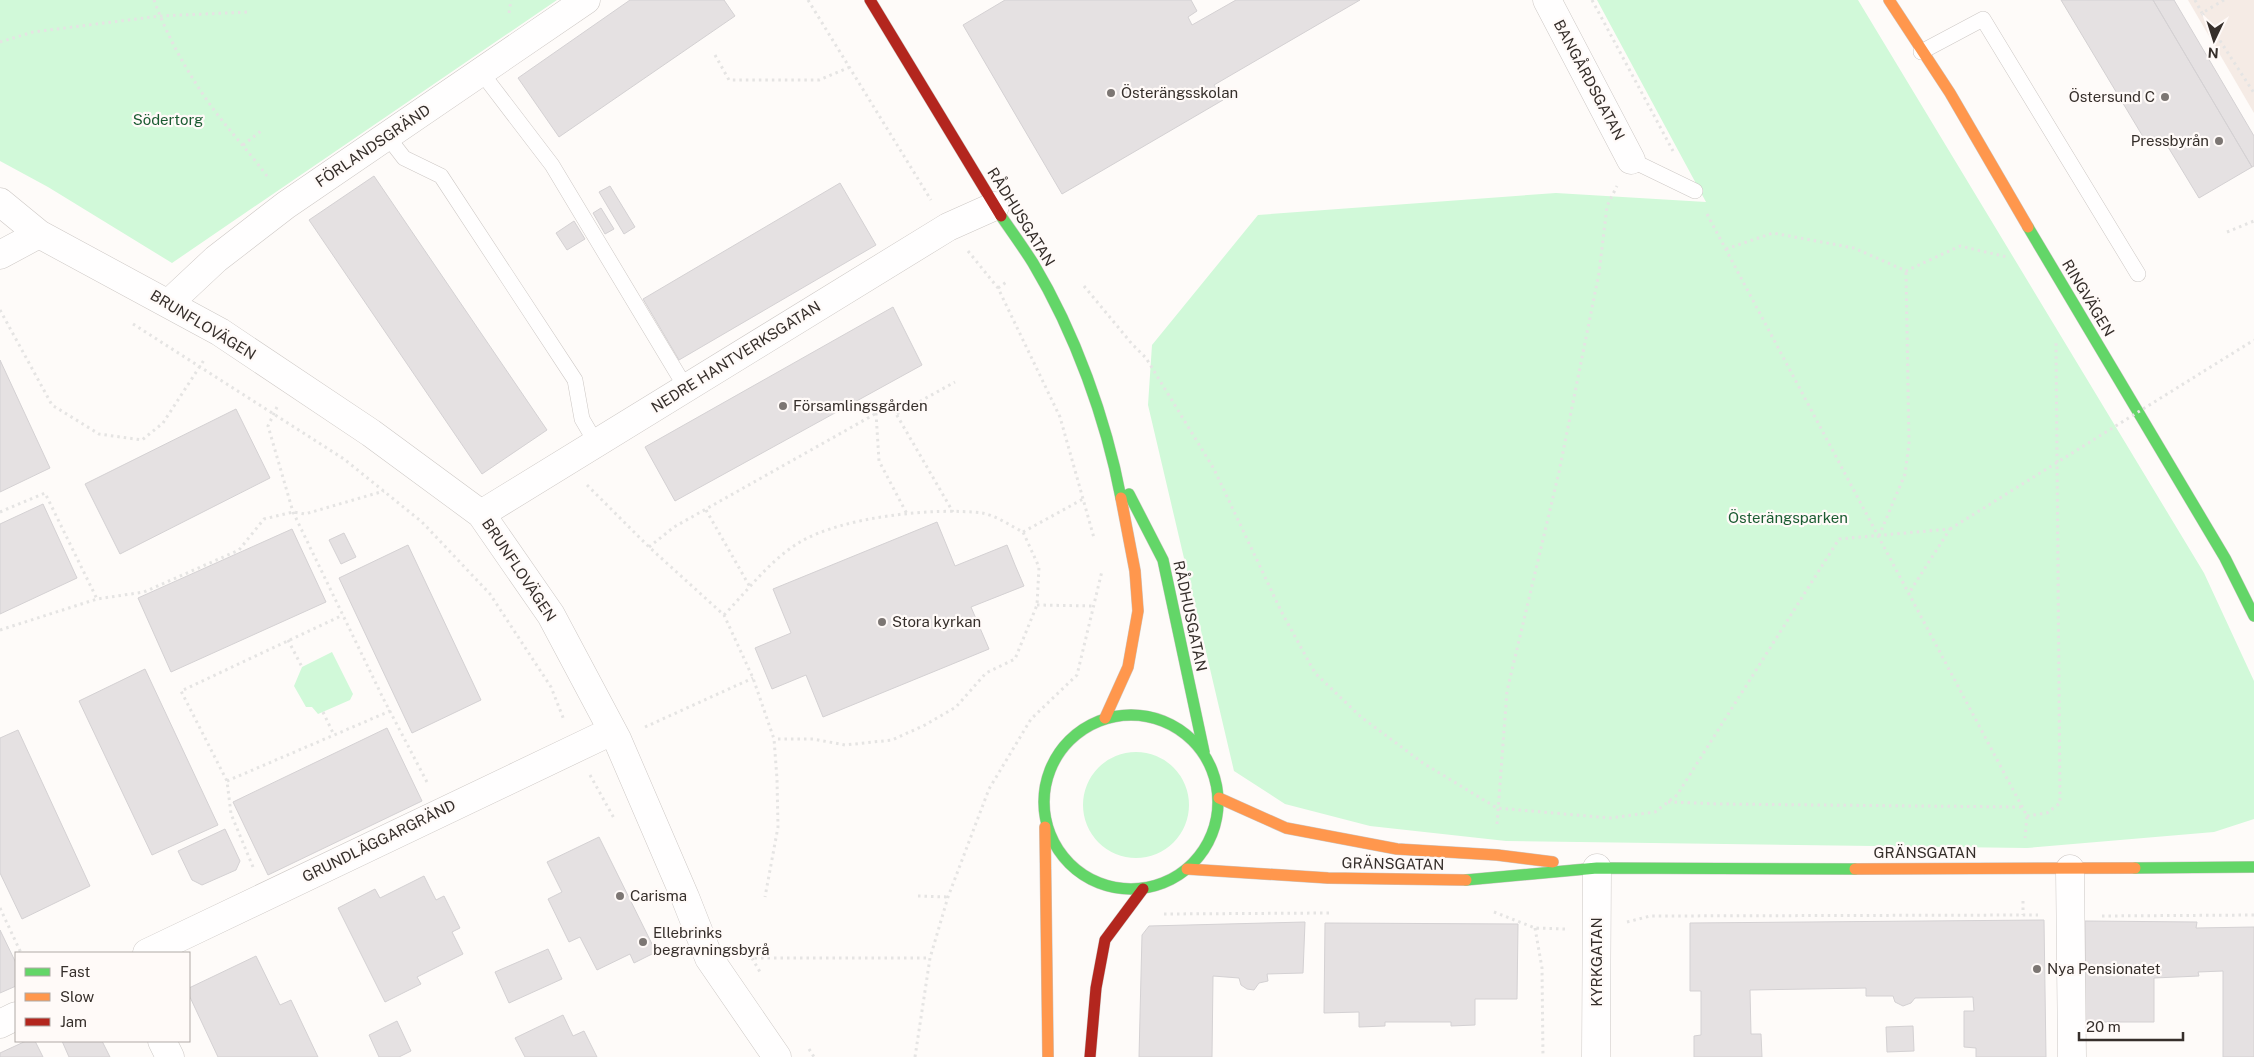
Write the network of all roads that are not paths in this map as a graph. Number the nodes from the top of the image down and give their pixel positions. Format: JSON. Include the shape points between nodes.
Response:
{"nodes":[{"id":1,"x":586,"y":0,"type":"edge"},
{"id":2,"x":870,"y":0,"type":"edge"},
{"id":3,"x":1547,"y":0,"type":"edge"},
{"id":4,"x":1889,"y":0,"type":"edge"},
{"id":5,"x":1921,"y":52,"type":"junction"},
{"id":6,"x":481,"y":72,"type":"junction"},
{"id":7,"x":387,"y":136,"type":"junction"},
{"id":8,"x":1631,"y":160,"type":"joint"},
{"id":9,"x":1695,"y":192,"type":"road end"},
{"id":10,"x":0,"y":202,"type":"edge"},
{"id":11,"x":995,"y":206,"type":"junction"},
{"id":12,"x":39,"y":234,"type":"junction"},
{"id":13,"x":0,"y":255,"type":"edge"},
{"id":14,"x":2138,"y":274,"type":"dead end"},
{"id":15,"x":169,"y":303,"type":"junction"},
{"id":16,"x":686,"y":388,"type":"junction"},
{"id":17,"x":596,"y":443,"type":"junction"},
{"id":18,"x":1115,"y":466,"type":"junction"},
{"id":19,"x":481,"y":514,"type":"junction"},
{"id":20,"x":2254,"y":616,"type":"edge"},
{"id":21,"x":1105,"y":718,"type":"junction"},
{"id":22,"x":612,"y":731,"type":"junction"},
{"id":23,"x":1204,"y":752,"type":"junction"},
{"id":24,"x":1218,"y":798,"type":"junction"},
{"id":25,"x":1045,"y":821,"type":"junction"},
{"id":26,"x":2254,"y":867,"type":"edge"},
{"id":27,"x":1597,"y":868,"type":"junction"},
{"id":28,"x":1188,"y":869,"type":"junction"},
{"id":29,"x":2070,"y":869,"type":"junction"},
{"id":30,"x":1144,"y":889,"type":"junction"},
{"id":31,"x":149,"y":952,"type":"edge"},
{"id":32,"x":15,"y":1016,"type":"edge"},
{"id":33,"x":0,"y":1024,"type":"edge"},
{"id":34,"x":162,"y":1042,"type":"edge"},
{"id":35,"x":170,"y":1057,"type":"edge"},
{"id":36,"x":777,"y":1057,"type":"edge"},
{"id":37,"x":1048,"y":1057,"type":"edge"},
{"id":38,"x":1090,"y":1057,"type":"edge"},
{"id":39,"x":1596,"y":1057,"type":"edge"},
{"id":40,"x":2072,"y":1057,"type":"edge"}],
"edges":[{"from":1,"to":6,"type":"street","name":"FÖRLANDSGRÄND"},
{"from":2,"to":11,"type":"main road","name":"RÅDHUSGATAN"},
{"from":3,"to":8,"type":"street","name":"BANGÅRDSGATAN"},
{"from":4,"to":5,"type":"main road","name":"RINGVÄGEN"},
{"from":5,"to":14,"type":"lane","via":[[1983,19]]},
{"from":5,"to":20,"type":"main road","name":"RINGVÄGEN","via":[[1950,94],[2225,558]]},
{"from":6,"to":7,"type":"street","name":"FÖRLANDSGRÄND"},
{"from":6,"to":16,"type":"lane","via":[[552,165]]},
{"from":7,"to":15,"type":"street","name":"FÖRLANDSGRÄND","via":[[286,205],[216,259]]},
{"from":7,"to":17,"type":"lane","via":[[404,158],[441,176],[575,380],[582,420]]},
{"from":8,"to":9,"type":"lane"},
{"from":10,"to":12,"type":"street","name":"BRUNFLOVÄGEN"},
{"from":11,"to":16,"type":"street","name":"NEDRE HANTVERKSGATAN","via":[[948,227]]},
{"from":11,"to":18,"type":"main road","name":"RÅDHUSGATAN","via":[[1051,296],[1085,372]]},
{"from":12,"to":13,"type":"street"},
{"from":12,"to":15,"type":"street","name":"BRUNFLOVÄGEN"},
{"from":15,"to":19,"type":"street","name":"BRUNFLOVÄGEN","via":[[220,332],[371,433]]},
{"from":16,"to":17,"type":"street","name":"NEDRE HANTVERKSGATAN"},
{"from":17,"to":19,"type":"street","name":"NEDRE HANTVERKSGATAN"},
{"from":18,"to":21,"type":"main road","name":"RÅDHUSGATAN","via":[[1135,571],[1138,611],[1128,667]]},
{"from":18,"to":23,"type":"main road","name":"RÅDHUSGATAN","via":[[1163,560]]},
{"from":19,"to":22,"type":"street","name":"BRUNFLOVÄGEN","via":[[551,615]]},
{"from":21,"to":23,"type":"main road","via":[[1132,714],[1160,719],[1184,732]]},
{"from":21,"to":25,"type":"main road","via":[[1081,729],[1062,747],[1049,770],[1043,795]]},
{"from":22,"to":31,"type":"street","name":"GRUNDLÄGGARGRÄND"},
{"from":22,"to":36,"type":"street","name":"BRUNFLOVÄGEN","via":[[709,958]]},
{"from":23,"to":24,"type":"main road","via":[[1214,774]]},
{"from":24,"to":27,"type":"main road","name":"GRÄNSGATAN","via":[[1286,828],[1397,849],[1497,855]]},
{"from":24,"to":28,"type":"main road","via":[[1216,824],[1205,849]]},
{"from":25,"to":30,"type":"main road","via":[[1055,845],[1071,866],[1092,880],[1117,889]]},
{"from":25,"to":37,"type":"main road"},
{"from":26,"to":29,"type":"main road","name":"GRÄNSGATAN"},
{"from":27,"to":28,"type":"main road","name":"GRÄNSGATAN","via":[[1471,880],[1328,878]]},
{"from":27,"to":29,"type":"main road","name":"GRÄNSGATAN"},
{"from":27,"to":39,"type":"street","name":"KYRKGATAN"},
{"from":28,"to":30,"type":"main road","via":[[1167,882]]},
{"from":29,"to":40,"type":"street"},
{"from":30,"to":38,"type":"main road","via":[[1105,940],[1096,988]]},
{"from":32,"to":33,"type":"street"},
{"from":34,"to":35,"type":"street"}]}
